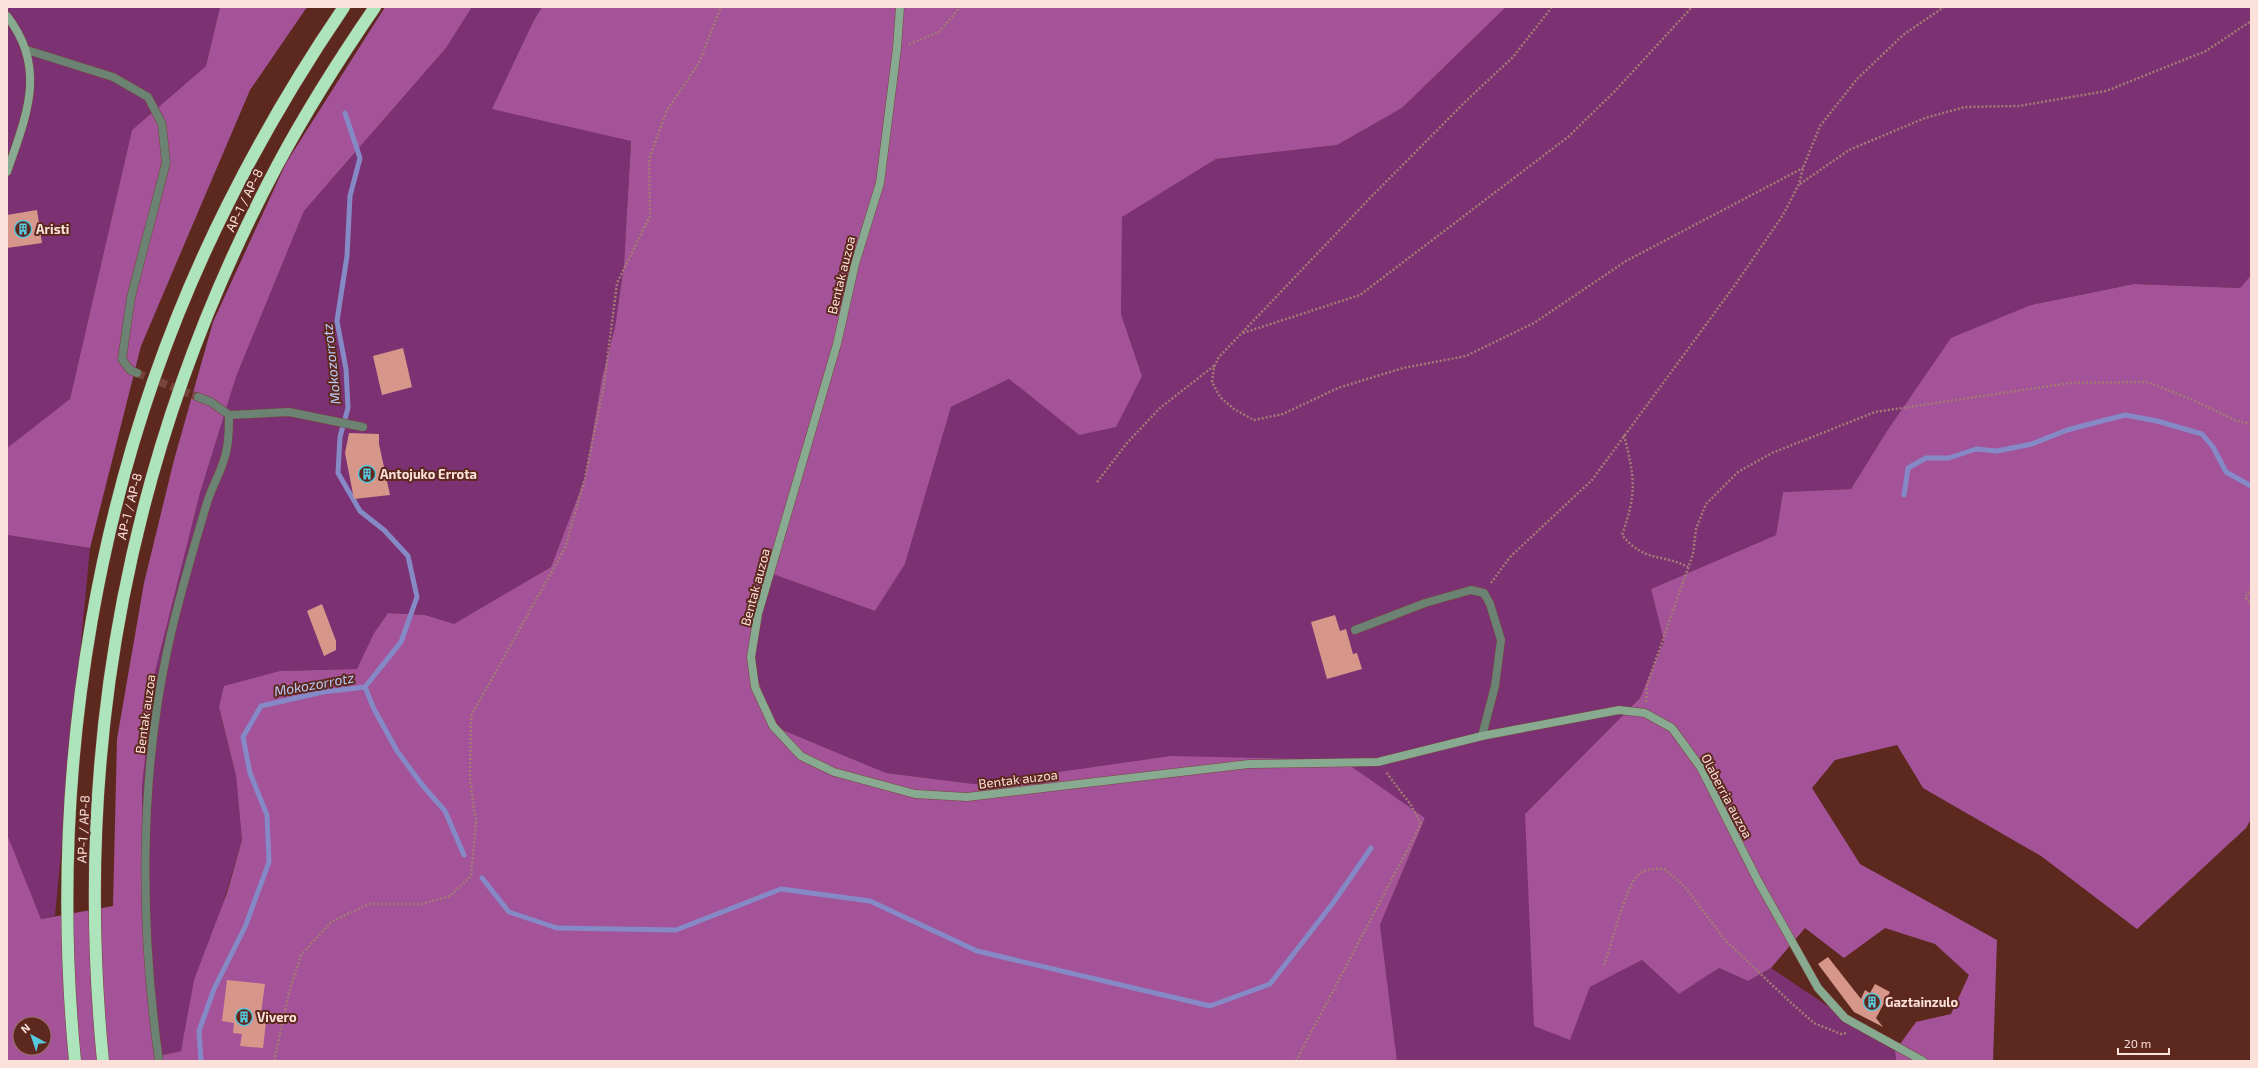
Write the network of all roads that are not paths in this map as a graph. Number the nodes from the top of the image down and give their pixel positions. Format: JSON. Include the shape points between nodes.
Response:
{"nodes":[{"id":1,"x":344,"y":7,"type":"edge"},
{"id":2,"x":374,"y":7,"type":"edge"},
{"id":3,"x":900,"y":7,"type":"edge"},
{"id":4,"x":7,"y":16,"type":"edge"},
{"id":5,"x":27,"y":50,"type":"junction"},
{"id":6,"x":7,"y":172,"type":"edge"},
{"id":7,"x":137,"y":373,"type":"tunnel mouth"},
{"id":8,"x":198,"y":397,"type":"tunnel mouth"},
{"id":9,"x":229,"y":415,"type":"junction"},
{"id":10,"x":363,"y":427,"type":"dead end"},
{"id":11,"x":1355,"y":630,"type":"dead end"},
{"id":12,"x":1482,"y":736,"type":"junction"},
{"id":13,"x":1378,"y":762,"type":"joint"},
{"id":14,"x":75,"y":1061,"type":"edge"},
{"id":15,"x":103,"y":1061,"type":"edge"},
{"id":16,"x":159,"y":1061,"type":"edge"},
{"id":17,"x":1923,"y":1061,"type":"edge"}],
"edges":[{"from":1,"to":14,"type":"highway","name":"AP-1 / AP-8","via":[[256,150],[201,262],[155,378],[118,498],[92,620],[82,682],[70,806],[69,930]]},
{"from":2,"to":15,"type":"highway","name":"AP-1 / AP-8","via":[[341,57],[279,162],[225,273],[179,388],[143,505],[117,625],[101,747],[95,870],[95,932]]},
{"from":3,"to":13,"type":"street","name":"Bentak auzoa","via":[[880,183],[855,264],[837,344],[758,614],[751,657],[755,687],[773,726],[801,756],[834,772],[915,794],[960,797],[1249,764]]},
{"from":4,"to":5,"type":"street"},
{"from":5,"to":6,"type":"street","via":[[31,71],[30,98]]},
{"from":5,"to":7,"type":"street","via":[[113,77],[148,97],[162,124],[166,163],[131,297],[122,359],[130,370]]},
{"from":8,"to":9,"type":"street","via":[[211,402]]},
{"from":9,"to":10,"type":"street","via":[[289,412]]},
{"from":9,"to":16,"type":"street","name":"Bentak auzoa","via":[[227,448],[206,504],[187,571],[156,710],[146,799],[147,916]]},
{"from":11,"to":12,"type":"street","via":[[1425,603],[1471,590],[1484,593],[1501,640],[1495,686]]},
{"from":12,"to":13,"type":"street","name":"Olaberria auzoa"},
{"from":12,"to":17,"type":"street","name":"Olaberria auzoa","via":[[1619,710],[1645,713],[1672,728],[1701,768],[1758,881],[1818,988],[1845,1018],[1868,1033]]}]}
